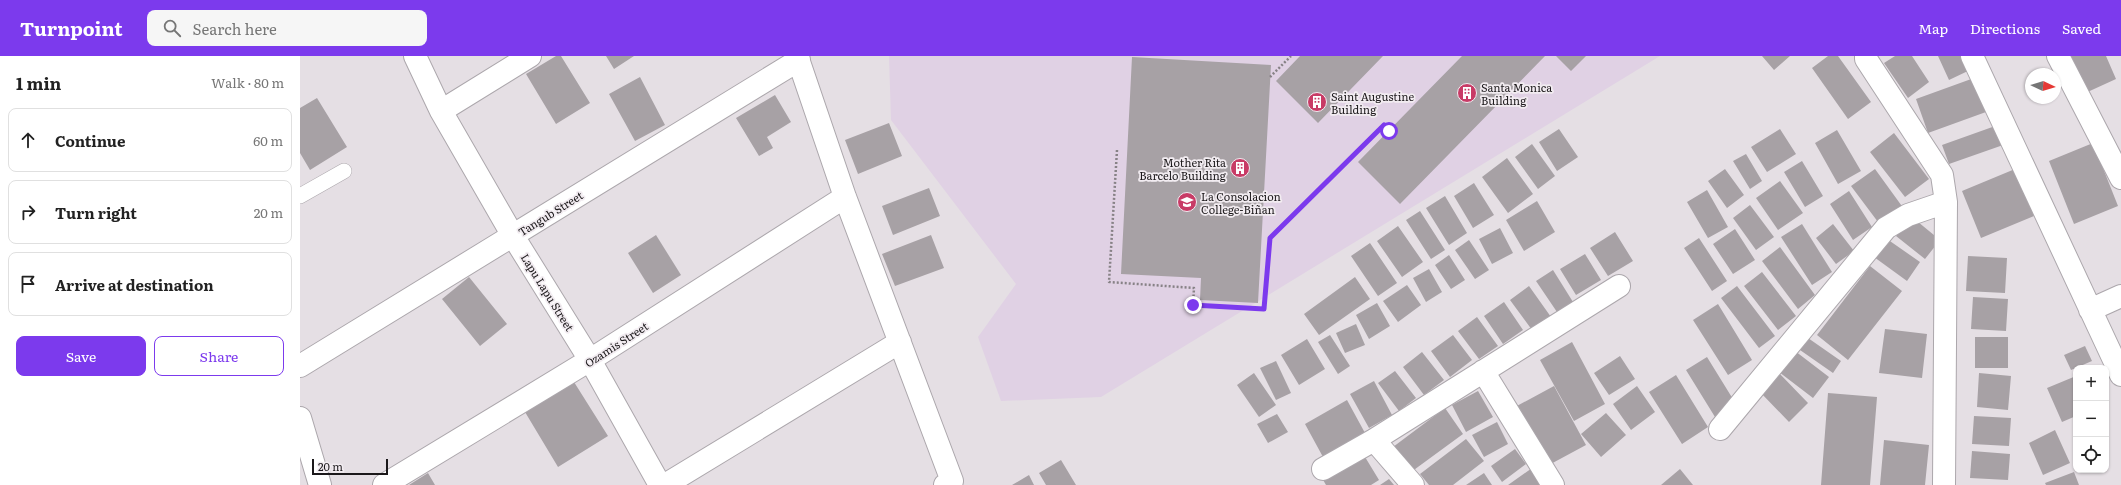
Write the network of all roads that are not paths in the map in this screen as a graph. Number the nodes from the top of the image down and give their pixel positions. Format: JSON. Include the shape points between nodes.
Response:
{"nodes":[{"id":1,"x":415,"y":56,"type":"edge"},
{"id":2,"x":530,"y":56,"type":"edge"},
{"id":3,"x":1866,"y":56,"type":"edge"},
{"id":4,"x":2058,"y":56,"type":"edge"},
{"id":5,"x":798,"y":58,"type":"edge"},
{"id":6,"x":1976,"y":58,"type":"edge"},
{"id":7,"x":441,"y":111,"type":"junction"},
{"id":8,"x":344,"y":171,"type":"dead end"},
{"id":9,"x":2121,"y":178,"type":"edge"},
{"id":10,"x":300,"y":196,"type":"edge"},
{"id":11,"x":844,"y":197,"type":"junction"},
{"id":12,"x":1946,"y":202,"type":"junction"},
{"id":13,"x":513,"y":236,"type":"junction"},
{"id":14,"x":1619,"y":286,"type":"dead end"},
{"id":15,"x":2121,"y":296,"type":"edge"},
{"id":16,"x":2090,"y":310,"type":"junction"},
{"id":17,"x":900,"y":342,"type":"junction"},
{"id":18,"x":590,"y":360,"type":"junction"},
{"id":19,"x":300,"y":366,"type":"edge"},
{"id":20,"x":1483,"y":371,"type":"junction"},
{"id":21,"x":2121,"y":375,"type":"edge"},
{"id":22,"x":300,"y":418,"type":"edge"},
{"id":23,"x":1720,"y":429,"type":"dead end"},
{"id":24,"x":1374,"y":440,"type":"junction"},
{"id":25,"x":1323,"y":469,"type":"dead end"},
{"id":26,"x":949,"y":483,"type":"edge"},
{"id":27,"x":320,"y":485,"type":"edge"},
{"id":28,"x":384,"y":485,"type":"edge"},
{"id":29,"x":660,"y":485,"type":"edge"},
{"id":30,"x":665,"y":485,"type":"edge"},
{"id":31,"x":1413,"y":485,"type":"edge"},
{"id":32,"x":1553,"y":485,"type":"edge"},
{"id":33,"x":1944,"y":485,"type":"edge"}],
"edges":[{"from":1,"to":7,"type":"street","name":"Lapu Lapu Street"},
{"from":2,"to":7,"type":"street"},
{"from":3,"to":12,"type":"street","via":[[1942,175]]},
{"from":4,"to":9,"type":"street"},
{"from":5,"to":11,"type":"street"},
{"from":5,"to":13,"type":"street","name":"Tangub Street"},
{"from":6,"to":16,"type":"street"},
{"from":7,"to":13,"type":"street","name":"Lapu Lapu Street"},
{"from":8,"to":10,"type":"lane"},
{"from":11,"to":17,"type":"street"},
{"from":11,"to":18,"type":"street","name":"Ozamis Street"},
{"from":12,"to":23,"type":"street","via":[[1908,215],[1886,228]]},
{"from":12,"to":33,"type":"street"},
{"from":13,"to":18,"type":"street","name":"Lapu Lapu Street"},
{"from":13,"to":19,"type":"street","name":"Tangub Street"},
{"from":14,"to":20,"type":"street"},
{"from":15,"to":16,"type":"street"},
{"from":16,"to":21,"type":"street"},
{"from":17,"to":26,"type":"street"},
{"from":17,"to":30,"type":"street"},
{"from":18,"to":28,"type":"street","name":"Ozamis Street"},
{"from":18,"to":29,"type":"street","name":"Lapu Lapu Street"},
{"from":20,"to":24,"type":"street"},
{"from":20,"to":32,"type":"street"},
{"from":22,"to":27,"type":"street"},
{"from":24,"to":25,"type":"street"},
{"from":24,"to":31,"type":"street"}]}
